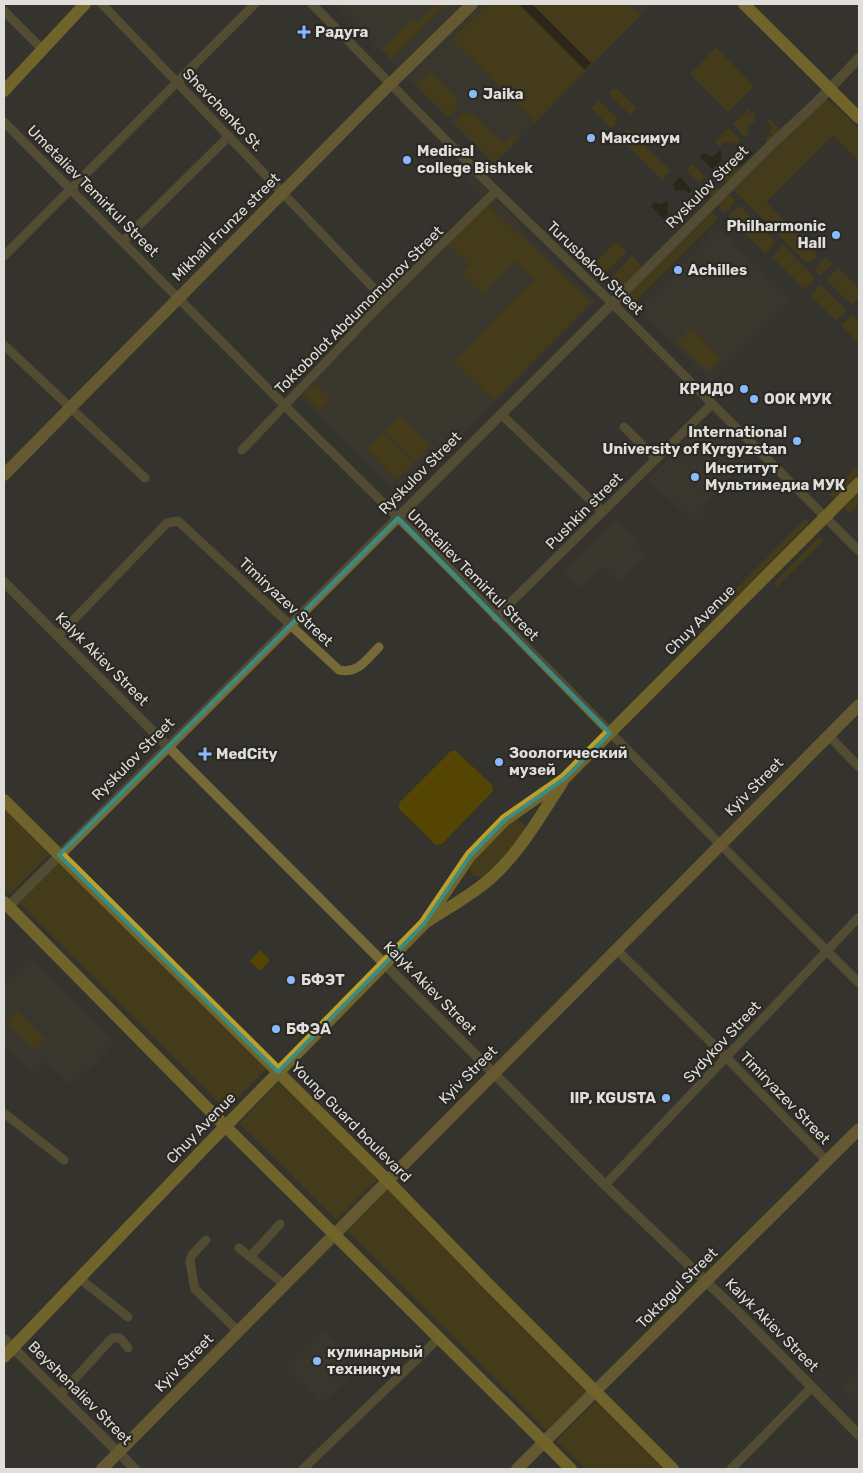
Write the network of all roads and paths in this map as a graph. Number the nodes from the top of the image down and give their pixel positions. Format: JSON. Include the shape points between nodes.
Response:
{"nodes":[{"id":1,"x":85,"y":4,"type":"edge"},
{"id":2,"x":102,"y":4,"type":"edge"},
{"id":3,"x":255,"y":4,"type":"edge"},
{"id":4,"x":312,"y":4,"type":"edge"},
{"id":5,"x":472,"y":4,"type":"edge"},
{"id":6,"x":744,"y":4,"type":"edge"},
{"id":7,"x":4,"y":11,"type":"edge"},
{"id":8,"x":42,"y":49,"type":"junction"},
{"id":9,"x":859,"y":58,"type":"edge"},
{"id":10,"x":177,"y":82,"type":"junction"},
{"id":11,"x":390,"y":84,"type":"junction"},
{"id":12,"x":829,"y":88,"type":"junction"},
{"id":13,"x":4,"y":91,"type":"edge"},
{"id":14,"x":859,"y":118,"type":"edge"},
{"id":15,"x":4,"y":122,"type":"edge"},
{"id":16,"x":229,"y":136,"type":"junction"},
{"id":17,"x":71,"y":188,"type":"junction"},
{"id":18,"x":496,"y":191,"type":"junction"},
{"id":19,"x":283,"y":193,"type":"junction"},
{"id":20,"x":123,"y":241,"type":"junction"},
{"id":21,"x":4,"y":256,"type":"edge"},
{"id":22,"x":179,"y":298,"type":"junction"},
{"id":23,"x":385,"y":300,"type":"junction"},
{"id":24,"x":613,"y":304,"type":"junction"},
{"id":25,"x":4,"y":345,"type":"edge"},
{"id":26,"x":712,"y":404,"type":"junction"},
{"id":27,"x":284,"y":405,"type":"junction"},
{"id":28,"x":70,"y":408,"type":"junction"},
{"id":29,"x":502,"y":415,"type":"junction"},
{"id":30,"x":624,"y":426,"type":"dead end"},
{"id":31,"x":242,"y":450,"type":"dead end"},
{"id":32,"x":656,"y":459,"type":"junction"},
{"id":33,"x":4,"y":475,"type":"edge"},
{"id":34,"x":145,"y":478,"type":"dead end"},
{"id":35,"x":859,"y":484,"type":"edge"},
{"id":36,"x":603,"y":512,"type":"junction"},
{"id":37,"x":826,"y":517,"type":"junction"},
{"id":38,"x":398,"y":518,"type":"junction"},
{"id":39,"x":859,"y":551,"type":"edge"},
{"id":40,"x":4,"y":582,"type":"edge"},
{"id":41,"x":496,"y":617,"type":"junction"},
{"id":42,"x":290,"y":625,"type":"junction"},
{"id":43,"x":58,"y":636,"type":"junction"},
{"id":44,"x":379,"y":647,"type":"dead end"},
{"id":45,"x":859,"y":705,"type":"edge"},
{"id":46,"x":610,"y":733,"type":"junction"},
{"id":47,"x":829,"y":736,"type":"junction"},
{"id":48,"x":169,"y":746,"type":"junction"},
{"id":49,"x":859,"y":767,"type":"edge"},
{"id":50,"x":564,"y":779,"type":"junction"},
{"id":51,"x":4,"y":800,"type":"edge"},
{"id":52,"x":720,"y":844,"type":"junction"},
{"id":53,"x":59,"y":856,"type":"junction"},
{"id":54,"x":5,"y":907,"type":"edge"},
{"id":55,"x":859,"y":917,"type":"edge"},
{"id":56,"x":424,"y":924,"type":"junction"},
{"id":57,"x":616,"y":949,"type":"junction"},
{"id":58,"x":826,"y":950,"type":"junction"},
{"id":59,"x":384,"y":964,"type":"junction"},
{"id":60,"x":859,"y":983,"type":"edge"},
{"id":61,"x":727,"y":1058,"type":"junction"},
{"id":62,"x":278,"y":1072,"type":"junction"},
{"id":63,"x":494,"y":1073,"type":"junction"},
{"id":64,"x":5,"y":1117,"type":"edge"},
{"id":65,"x":226,"y":1126,"type":"junction"},
{"id":66,"x":859,"y":1129,"type":"edge"},
{"id":67,"x":64,"y":1160,"type":"dead end"},
{"id":68,"x":828,"y":1161,"type":"junction"},
{"id":69,"x":387,"y":1180,"type":"junction"},
{"id":70,"x":605,"y":1185,"type":"junction"},
{"id":71,"x":280,"y":1224,"type":"dead end"},
{"id":72,"x":335,"y":1233,"type":"junction"},
{"id":73,"x":206,"y":1240,"type":"dead end"},
{"id":74,"x":239,"y":1248,"type":"dead end"},
{"id":75,"x":250,"y":1257,"type":"junction"},
{"id":76,"x":79,"y":1278,"type":"junction"},
{"id":77,"x":706,"y":1282,"type":"junction"},
{"id":78,"x":285,"y":1284,"type":"junction"},
{"id":79,"x":128,"y":1317,"type":"dead end"},
{"id":80,"x":238,"y":1332,"type":"junction"},
{"id":81,"x":440,"y":1337,"type":"junction"},
{"id":82,"x":7,"y":1348,"type":"edge"},
{"id":83,"x":128,"y":1348,"type":"dead end"},
{"id":84,"x":812,"y":1387,"type":"junction"},
{"id":85,"x":596,"y":1392,"type":"junction"},
{"id":86,"x":60,"y":1395,"type":"junction"},
{"id":87,"x":859,"y":1435,"type":"edge"},
{"id":88,"x":544,"y":1442,"type":"junction"},
{"id":89,"x":119,"y":1453,"type":"junction"},
{"id":90,"x":102,"y":1469,"type":"edge"},
{"id":91,"x":135,"y":1469,"type":"edge"},
{"id":92,"x":303,"y":1469,"type":"edge"},
{"id":93,"x":517,"y":1469,"type":"edge"},
{"id":94,"x":571,"y":1469,"type":"edge"},
{"id":95,"x":673,"y":1469,"type":"edge"},
{"id":96,"x":731,"y":1469,"type":"edge"}],
"edges":[{"from":1,"to":8,"type":"main road"},
{"from":2,"to":10,"type":"street","name":"Shevchenko St."},
{"from":3,"to":10,"type":"street"},
{"from":4,"to":11,"type":"street","name":"Turusbekov Street"},
{"from":5,"to":11,"type":"main road","name":"Mikhail Frunze street"},
{"from":6,"to":12,"type":"main road"},
{"from":7,"to":8,"type":"street"},
{"from":8,"to":13,"type":"main road"},
{"from":9,"to":12,"type":"street","name":"Ryskulov Street"},
{"from":10,"to":16,"type":"street","name":"Shevchenko St."},
{"from":10,"to":17,"type":"street"},
{"from":11,"to":18,"type":"street","name":"Turusbekov Street"},
{"from":11,"to":19,"type":"main road","name":"Mikhail Frunze street"},
{"from":12,"to":14,"type":"main road"},
{"from":12,"to":24,"type":"street","name":"Ryskulov Street"},
{"from":15,"to":17,"type":"street","name":"Umetaliev Temirkul Street"},
{"from":16,"to":19,"type":"street","name":"Shevchenko St."},
{"from":16,"to":20,"type":"street"},
{"from":17,"to":20,"type":"street","name":"Umetaliev Temirkul Street"},
{"from":17,"to":21,"type":"street"},
{"from":18,"to":23,"type":"street","name":"Toktobolot Abdumomunov Street"},
{"from":18,"to":24,"type":"street","name":"Turusbekov Street"},
{"from":19,"to":22,"type":"main road","name":"Mikhail Frunze street"},
{"from":19,"to":23,"type":"street","name":"Shevchenko St."},
{"from":20,"to":22,"type":"street","name":"Umetaliev Temirkul Street"},
{"from":22,"to":27,"type":"street","name":"Umetaliev Temirkul Street"},
{"from":22,"to":28,"type":"main road","name":"Mikhail Frunze street"},
{"from":23,"to":27,"type":"street","name":"Toktobolot Abdumomunov Street"},
{"from":24,"to":26,"type":"street","name":"Turusbekov Street"},
{"from":24,"to":29,"type":"street","name":"Ryskulov Street"},
{"from":25,"to":28,"type":"street"},
{"from":26,"to":32,"type":"street","name":"Pushkin street"},
{"from":26,"to":37,"type":"street","name":"Turusbekov Street"},
{"from":27,"to":31,"type":"street","name":"Toktobolot Abdumomunov Street"},
{"from":27,"to":38,"type":"street","name":"Umetaliev Temirkul Street"},
{"from":28,"to":33,"type":"main road","name":"Mikhail Frunze street"},
{"from":28,"to":34,"type":"street"},
{"from":29,"to":36,"type":"street"},
{"from":29,"to":38,"type":"street","name":"Ryskulov Street"},
{"from":30,"to":32,"type":"street"},
{"from":32,"to":36,"type":"street","name":"Pushkin street"},
{"from":35,"to":37,"type":"main road","name":"Chuy Avenue"},
{"from":36,"to":41,"type":"street","name":"Pushkin street"},
{"from":37,"to":39,"type":"street","name":"Turusbekov Street"},
{"from":37,"to":46,"type":"main road","name":"Chuy Avenue"},
{"from":38,"to":41,"type":"street","name":"Umetaliev Temirkul Street"},
{"from":38,"to":42,"type":"street","name":"Ryskulov Street"},
{"from":40,"to":43,"type":"street","name":"Kalyk Akiev Street"},
{"from":41,"to":46,"type":"street","name":"Umetaliev Temirkul Street"},
{"from":42,"to":43,"type":"street","name":"Timiryazev Street","via":[[178,521],[166,523]]},
{"from":42,"to":44,"type":"street","name":"Timiryazev Street","via":[[339,670],[348,672],[358,668]]},
{"from":42,"to":48,"type":"street","name":"Ryskulov Street"},
{"from":43,"to":48,"type":"street","name":"Kalyk Akiev Street"},
{"from":45,"to":47,"type":"main road","name":"Kyiv Street"},
{"from":46,"to":50,"type":"main road","name":"Chuy Avenue"},
{"from":46,"to":52,"type":"street","name":"Umetaliev Temirkul Street"},
{"from":47,"to":49,"type":"street"},
{"from":47,"to":52,"type":"main road","name":"Kyiv Street"},
{"from":48,"to":53,"type":"street","name":"Ryskulov Street"},
{"from":48,"to":59,"type":"street","name":"Kalyk Akiev Street"},
{"from":50,"to":56,"type":"main road","name":"Chuy Avenue","via":[[505,820],[470,856]]},
{"from":50,"to":56,"type":"main road","name":"Chuy Avenue","via":[[526,840],[492,877]]},
{"from":51,"to":53,"type":"main road","name":"Young Guard boulevard"},
{"from":52,"to":57,"type":"main road","name":"Kyiv Street"},
{"from":52,"to":58,"type":"street","name":"Umetaliev Temirkul Street"},
{"from":53,"to":54,"type":"street","name":"Ryskulov Street"},
{"from":53,"to":62,"type":"main road","name":"Young Guard boulevard"},
{"from":54,"to":65,"type":"main road"},
{"from":55,"to":58,"type":"street","name":"Sydykov Street"},
{"from":56,"to":59,"type":"main road","name":"Chuy Avenue"},
{"from":57,"to":61,"type":"street","name":"Timiryazev Street"},
{"from":57,"to":63,"type":"main road","name":"Kyiv Street"},
{"from":58,"to":60,"type":"street","name":"Umetaliev Temirkul Street"},
{"from":58,"to":61,"type":"street","name":"Sydykov Street"},
{"from":59,"to":62,"type":"main road","name":"Chuy Avenue"},
{"from":59,"to":63,"type":"street","name":"Kalyk Akiev Street"},
{"from":61,"to":68,"type":"street","name":"Timiryazev Street"},
{"from":61,"to":70,"type":"street","name":"Sydykov Street"},
{"from":62,"to":65,"type":"main road","name":"Chuy Avenue"},
{"from":62,"to":69,"type":"main road","name":"Young Guard boulevard"},
{"from":63,"to":69,"type":"main road","name":"Kyiv Street"},
{"from":63,"to":70,"type":"street","name":"Kalyk Akiev Street"},
{"from":64,"to":67,"type":"street"},
{"from":65,"to":72,"type":"main road"},
{"from":65,"to":76,"type":"main road","name":"Chuy Avenue"},
{"from":66,"to":68,"type":"main road","name":"Toktogul Street"},
{"from":68,"to":77,"type":"main road","name":"Toktogul Street"},
{"from":69,"to":72,"type":"main road","name":"Kyiv Street"},
{"from":69,"to":85,"type":"main road","name":"Young Guard boulevard"},
{"from":70,"to":77,"type":"street","name":"Kalyk Akiev Street"},
{"from":71,"to":75,"type":"street"},
{"from":72,"to":78,"type":"main road","name":"Kyiv Street"},
{"from":72,"to":81,"type":"main road"},
{"from":73,"to":80,"type":"street","via":[[190,1260],[195,1289]]},
{"from":74,"to":75,"type":"street"},
{"from":75,"to":78,"type":"street"},
{"from":76,"to":79,"type":"street"},
{"from":76,"to":82,"type":"main road","name":"Chuy Avenue"},
{"from":77,"to":84,"type":"street","name":"Kalyk Akiev Street"},
{"from":77,"to":85,"type":"main road","name":"Toktogul Street"},
{"from":78,"to":80,"type":"main road","name":"Kyiv Street"},
{"from":80,"to":89,"type":"main road","name":"Kyiv Street"},
{"from":81,"to":88,"type":"main road"},
{"from":81,"to":92,"type":"street"},
{"from":82,"to":86,"type":"street","name":"Beyshenaliev Street"},
{"from":83,"to":86,"type":"street","via":[[120,1338],[112,1338]]},
{"from":84,"to":87,"type":"street","name":"Kalyk Akiev Street"},
{"from":84,"to":96,"type":"street"},
{"from":85,"to":88,"type":"main road","name":"Toktogul Street"},
{"from":85,"to":95,"type":"main road","name":"Young Guard boulevard"},
{"from":86,"to":89,"type":"street","name":"Beyshenaliev Street"},
{"from":88,"to":93,"type":"main road","name":"Toktogul Street"},
{"from":88,"to":94,"type":"main road"},
{"from":89,"to":90,"type":"main road","name":"Kyiv Street"},
{"from":89,"to":91,"type":"street","name":"Beyshenaliev Street"}]}
